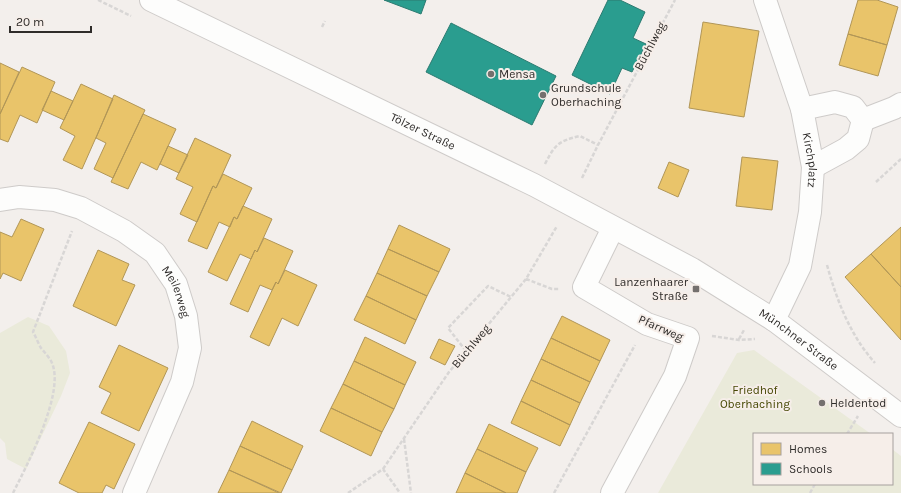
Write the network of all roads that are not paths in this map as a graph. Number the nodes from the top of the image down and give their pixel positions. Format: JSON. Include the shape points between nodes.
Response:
{"nodes":[{"id":1,"x":151,"y":0,"type":"edge"},
{"id":2,"x":765,"y":0,"type":"edge"},
{"id":3,"x":901,"y":104,"type":"edge"},
{"id":4,"x":802,"y":109,"type":"junction"},
{"id":5,"x":863,"y":120,"type":"junction"},
{"id":6,"x":813,"y":167,"type":"junction"},
{"id":7,"x":0,"y":200,"type":"edge"},
{"id":8,"x":613,"y":228,"type":"junction"},
{"id":9,"x":692,"y":269,"type":"joint"},
{"id":10,"x":774,"y":320,"type":"junction"},
{"id":11,"x":901,"y":416,"type":"edge"},
{"id":12,"x":134,"y":493,"type":"edge"},
{"id":13,"x":612,"y":493,"type":"edge"}],
"edges":[{"from":1,"to":8,"type":"street","name":"Tölzer Straße","via":[[534,185]]},
{"from":2,"to":4,"type":"street","name":"Kirchplatz"},
{"from":3,"to":5,"type":"street"},
{"from":4,"to":5,"type":"street","via":[[835,102],[853,107]]},
{"from":4,"to":6,"type":"street","name":"Kirchplatz"},
{"from":5,"to":6,"type":"street","via":[[858,139],[846,149]]},
{"from":6,"to":10,"type":"street","name":"Kirchplatz","via":[[810,212],[800,266]]},
{"from":7,"to":12,"type":"street","name":"Meilerweg","via":[[55,200],[81,208],[124,231],[155,253],[176,284],[186,316],[190,348],[182,382]]},
{"from":8,"to":9,"type":"street","name":"Tölzer Straße"},
{"from":8,"to":13,"type":"street","name":"Pfarrweg","via":[[584,287],[647,324],[688,338],[676,376]]},
{"from":9,"to":10,"type":"street","name":"Münchner Straße"},
{"from":10,"to":11,"type":"street","name":"Münchner Straße"}]}
